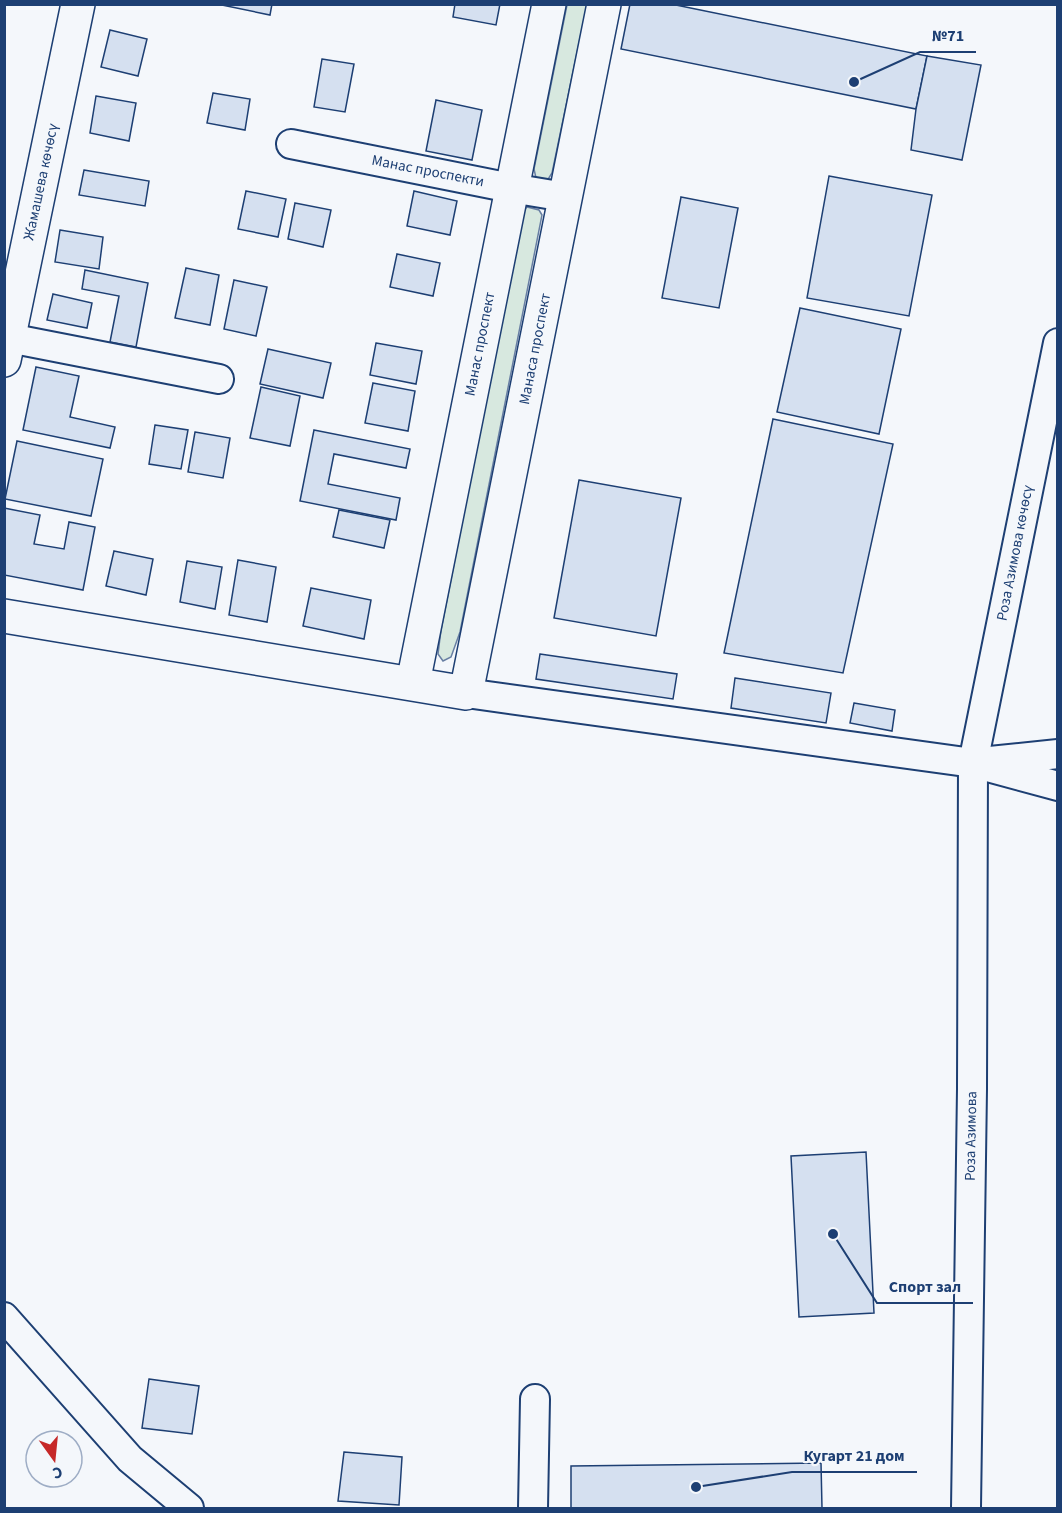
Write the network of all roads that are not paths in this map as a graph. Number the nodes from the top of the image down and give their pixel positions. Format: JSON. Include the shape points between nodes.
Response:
{"nodes":[{"id":1,"x":78,"y":4,"type":"edge"},
{"id":2,"x":549,"y":4,"type":"edge"},
{"id":3,"x":604,"y":4,"type":"edge"},
{"id":4,"x":291,"y":144,"type":"dead end"},
{"id":5,"x":511,"y":188,"type":"junction"},
{"id":6,"x":565,"y":197,"type":"junction"},
{"id":7,"x":1058,"y":343,"type":"edge"},
{"id":8,"x":7,"y":349,"type":"edge"},
{"id":9,"x":219,"y":380,"type":"dead end"},
{"id":10,"x":4,"y":616,"type":"edge"},
{"id":11,"x":413,"y":683,"type":"junction"},
{"id":12,"x":466,"y":693,"type":"junction"},
{"id":13,"x":1058,"y":754,"type":"edge"},
{"id":14,"x":973,"y":763,"type":"junction"},
{"id":15,"x":1058,"y":786,"type":"edge"},
{"id":16,"x":4,"y":1317,"type":"edge"},
{"id":17,"x":535,"y":1399,"type":"dead end"},
{"id":18,"x":189,"y":1509,"type":"edge"},
{"id":19,"x":533,"y":1509,"type":"edge"},
{"id":20,"x":966,"y":1509,"type":"edge"}],
"edges":[{"from":1,"to":8,"type":"main road","name":"Жамашева көчөсү"},
{"from":2,"to":5,"type":"main road","name":"Манас проспект"},
{"from":3,"to":6,"type":"main road","name":"Манаса проспект"},
{"from":4,"to":5,"type":"street","name":"Манас проспекти"},
{"from":5,"to":6,"type":"street","name":"Манас проспекти"},
{"from":5,"to":11,"type":"main road","name":"Манас проспект"},
{"from":6,"to":12,"type":"main road","name":"Манаса проспект"},
{"from":7,"to":14,"type":"street","name":"Роза Азимова көчөсү"},
{"from":8,"to":9,"type":"street"},
{"from":10,"to":11,"type":"main road"},
{"from":11,"to":12,"type":"main road"},
{"from":12,"to":14,"type":"street"},
{"from":13,"to":14,"type":"street"},
{"from":14,"to":15,"type":"street"},
{"from":14,"to":20,"type":"street","name":"Роза Азимова"},
{"from":16,"to":18,"type":"street","via":[[130,1459]]},
{"from":17,"to":19,"type":"street"}]}
